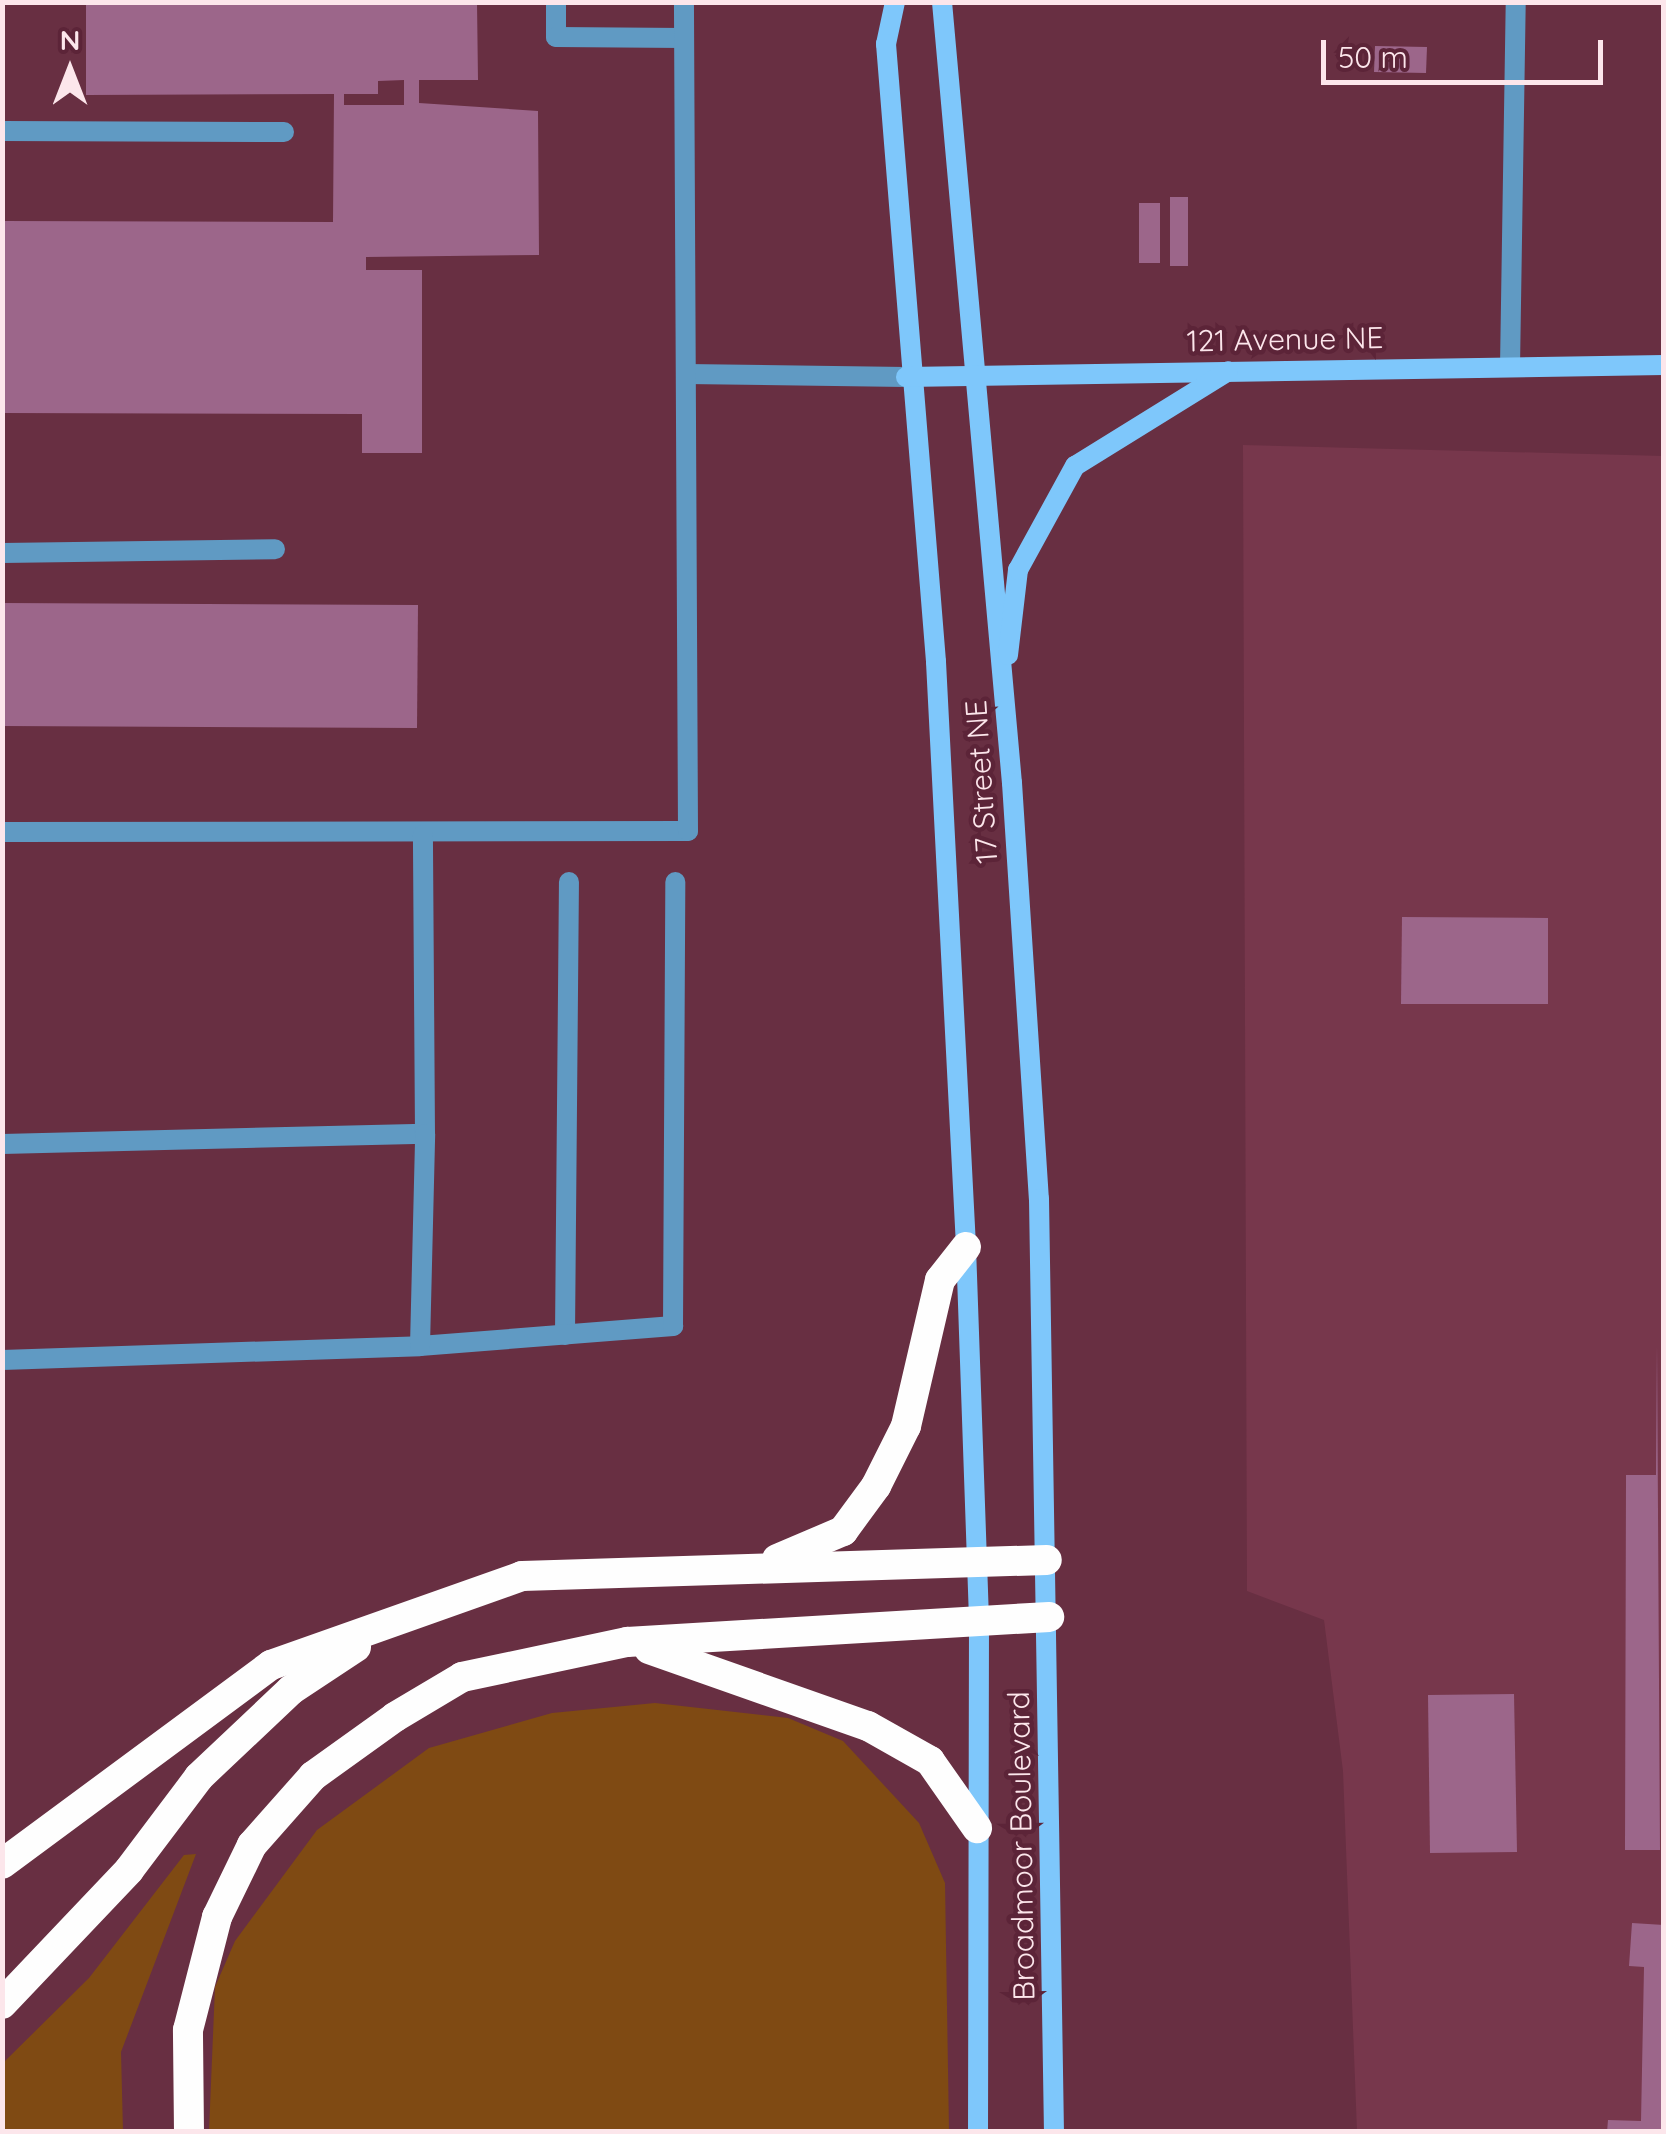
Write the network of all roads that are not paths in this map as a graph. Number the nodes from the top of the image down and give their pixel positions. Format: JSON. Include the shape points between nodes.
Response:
{"nodes":[{"id":1,"x":556,"y":2,"type":"edge"},
{"id":2,"x":684,"y":2,"type":"edge"},
{"id":3,"x":895,"y":2,"type":"edge"},
{"id":4,"x":942,"y":2,"type":"edge"},
{"id":5,"x":1516,"y":2,"type":"edge"},
{"id":6,"x":684,"y":38,"type":"junction"},
{"id":7,"x":2,"y":131,"type":"edge"},
{"id":8,"x":284,"y":132,"type":"dead end"},
{"id":9,"x":1664,"y":366,"type":"edge"},
{"id":10,"x":1510,"y":367,"type":"junction"},
{"id":11,"x":1230,"y":370,"type":"junction"},
{"id":12,"x":975,"y":372,"type":"junction"},
{"id":13,"x":686,"y":374,"type":"junction"},
{"id":14,"x":906,"y":377,"type":"junction"},
{"id":15,"x":275,"y":550,"type":"dead end"},
{"id":16,"x":2,"y":554,"type":"edge"},
{"id":17,"x":1004,"y":687,"type":"junction"},
{"id":18,"x":2,"y":832,"type":"edge"},
{"id":19,"x":424,"y":835,"type":"junction"},
{"id":20,"x":569,"y":882,"type":"dead end"},
{"id":21,"x":675,"y":882,"type":"dead end"},
{"id":22,"x":425,"y":1134,"type":"junction"},
{"id":23,"x":2,"y":1144,"type":"edge"},
{"id":24,"x":966,"y":1246,"type":"junction"},
{"id":25,"x":565,"y":1334,"type":"junction"},
{"id":26,"x":420,"y":1346,"type":"junction"},
{"id":27,"x":2,"y":1360,"type":"edge"},
{"id":28,"x":978,"y":1560,"type":"junction"},
{"id":29,"x":1047,"y":1560,"type":"junction"},
{"id":30,"x":756,"y":1567,"type":"junction"},
{"id":31,"x":404,"y":1615,"type":"junction"},
{"id":32,"x":1049,"y":1617,"type":"junction"},
{"id":33,"x":979,"y":1620,"type":"junction"},
{"id":34,"x":627,"y":1642,"type":"junction"},
{"id":35,"x":977,"y":1828,"type":"junction"},
{"id":36,"x":2,"y":1864,"type":"edge"},
{"id":37,"x":2,"y":2004,"type":"edge"},
{"id":38,"x":189,"y":2132,"type":"edge"},
{"id":39,"x":978,"y":2132,"type":"edge"},
{"id":40,"x":1054,"y":2132,"type":"edge"}],
"edges":[{"from":1,"to":6,"type":"lane","via":[[556,38]]},
{"from":2,"to":6,"type":"lane"},
{"from":3,"to":14,"type":"main road","name":"17 Street NE","via":[[886,44]]},
{"from":4,"to":12,"type":"main road","name":"17 Street NE"},
{"from":5,"to":10,"type":"lane"},
{"from":6,"to":13,"type":"lane"},
{"from":7,"to":8,"type":"lane"},
{"from":9,"to":10,"type":"main road","name":"121 Avenue NE"},
{"from":10,"to":11,"type":"main road","name":"121 Avenue NE"},
{"from":11,"to":12,"type":"main road","name":"121 Avenue NE"},
{"from":11,"to":17,"type":"main road","via":[[1074,466],[1018,570]]},
{"from":12,"to":14,"type":"main road","name":"121 Avenue NE"},
{"from":12,"to":17,"type":"main road","name":"17 Street NE"},
{"from":13,"to":14,"type":"lane"},
{"from":13,"to":19,"type":"lane","via":[[688,831]]},
{"from":14,"to":24,"type":"main road","name":"17 Street NE","via":[[936,662]]},
{"from":15,"to":16,"type":"lane"},
{"from":17,"to":29,"type":"main road","name":"17 Street NE","via":[[1039,1199]]},
{"from":18,"to":19,"type":"lane"},
{"from":19,"to":22,"type":"lane"},
{"from":20,"to":25,"type":"lane"},
{"from":21,"to":25,"type":"lane","via":[[673,1326]]},
{"from":22,"to":23,"type":"lane"},
{"from":22,"to":26,"type":"lane"},
{"from":24,"to":28,"type":"main road","name":"17 Street NE"},
{"from":24,"to":30,"type":"highway","via":[[940,1280],[906,1426],[876,1486],[843,1532]]},
{"from":25,"to":26,"type":"lane"},
{"from":26,"to":27,"type":"lane"},
{"from":28,"to":29,"type":"highway"},
{"from":28,"to":30,"type":"highway"},
{"from":28,"to":33,"type":"main road","name":"Broadmoor Boulevard"},
{"from":29,"to":32,"type":"main road","name":"Broadmoor Boulevard"},
{"from":30,"to":31,"type":"highway","via":[[522,1576]]},
{"from":31,"to":36,"type":"highway","via":[[271,1666]]},
{"from":31,"to":37,"type":"highway","via":[[291,1690],[199,1777],[129,1870]]},
{"from":32,"to":33,"type":"highway"},
{"from":32,"to":40,"type":"main road","name":"Broadmoor Boulevard"},
{"from":33,"to":34,"type":"highway"},
{"from":33,"to":35,"type":"main road","name":"Broadmoor Boulevard"},
{"from":34,"to":35,"type":"highway","via":[[868,1726],[930,1761]]},
{"from":34,"to":38,"type":"highway","via":[[462,1678],[312,1776],[252,1846],[217,1917],[188,2030]]},
{"from":35,"to":39,"type":"main road","name":"Broadmoor Boulevard"}]}
